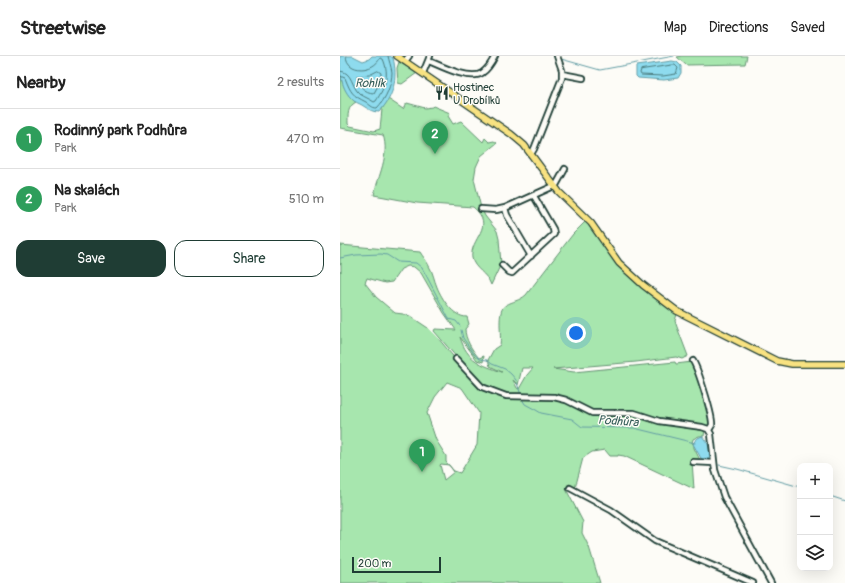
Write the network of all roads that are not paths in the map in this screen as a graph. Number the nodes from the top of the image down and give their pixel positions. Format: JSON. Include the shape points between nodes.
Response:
{"nodes":[{"id":1,"x":397,"y":56,"type":"edge"},
{"id":2,"x":409,"y":56,"type":"edge"},
{"id":3,"x":430,"y":56,"type":"edge"},
{"id":4,"x":495,"y":56,"type":"edge"},
{"id":5,"x":557,"y":56,"type":"edge"},
{"id":6,"x":405,"y":61,"type":"junction"},
{"id":7,"x":429,"y":61,"type":"junction"},
{"id":8,"x":423,"y":73,"type":"junction"},
{"id":9,"x":562,"y":74,"type":"junction"},
{"id":10,"x":583,"y":78,"type":"dead end"},
{"id":11,"x":531,"y":154,"type":"junction"},
{"id":12,"x":565,"y":169,"type":"dead end"},
{"id":13,"x":555,"y":187,"type":"junction"},
{"id":14,"x":534,"y":196,"type":"junction"},
{"id":15,"x":505,"y":208,"type":"junction"},
{"id":16,"x":481,"y":209,"type":"dead end"},
{"id":17,"x":531,"y":256,"type":"junction"},
{"id":18,"x":502,"y":266,"type":"dead end"},
{"id":19,"x":456,"y":359,"type":"dead end"},
{"id":20,"x":693,"y":361,"type":"dead end"},
{"id":21,"x":845,"y":364,"type":"edge"},
{"id":22,"x":709,"y":430,"type":"junction"},
{"id":23,"x":693,"y":462,"type":"dead end"},
{"id":24,"x":714,"y":463,"type":"junction"},
{"id":25,"x":570,"y":488,"type":"dead end"},
{"id":26,"x":753,"y":583,"type":"edge"},
{"id":27,"x":772,"y":583,"type":"edge"}],
"edges":[{"from":1,"to":6,"type":"main road"},
{"from":2,"to":6,"type":"street"},
{"from":3,"to":7,"type":"street"},
{"from":4,"to":7,"type":"street","via":[[485,71],[474,76]]},
{"from":5,"to":9,"type":"street"},
{"from":6,"to":8,"type":"main road"},
{"from":7,"to":8,"type":"street"},
{"from":8,"to":11,"type":"main road","via":[[522,142]]},
{"from":9,"to":10,"type":"street"},
{"from":9,"to":11,"type":"street"},
{"from":11,"to":13,"type":"main road"},
{"from":12,"to":13,"type":"street"},
{"from":13,"to":14,"type":"street"},
{"from":13,"to":21,"type":"main road","via":[[591,223],[619,263],[672,308],[777,361],[789,364]]},
{"from":14,"to":15,"type":"street"},
{"from":14,"to":17,"type":"street","via":[[554,232],[552,237]]},
{"from":15,"to":16,"type":"street"},
{"from":15,"to":17,"type":"street"},
{"from":17,"to":18,"type":"street","via":[[512,273]]},
{"from":19,"to":22,"type":"street","via":[[482,387],[506,396],[554,397],[592,413],[634,413],[659,421]]},
{"from":20,"to":22,"type":"street","via":[[712,423]]},
{"from":22,"to":24,"type":"street"},
{"from":23,"to":24,"type":"street"},
{"from":24,"to":27,"type":"street","via":[[726,503]]},
{"from":25,"to":26,"type":"street","via":[[611,510],[655,541]]}]}
